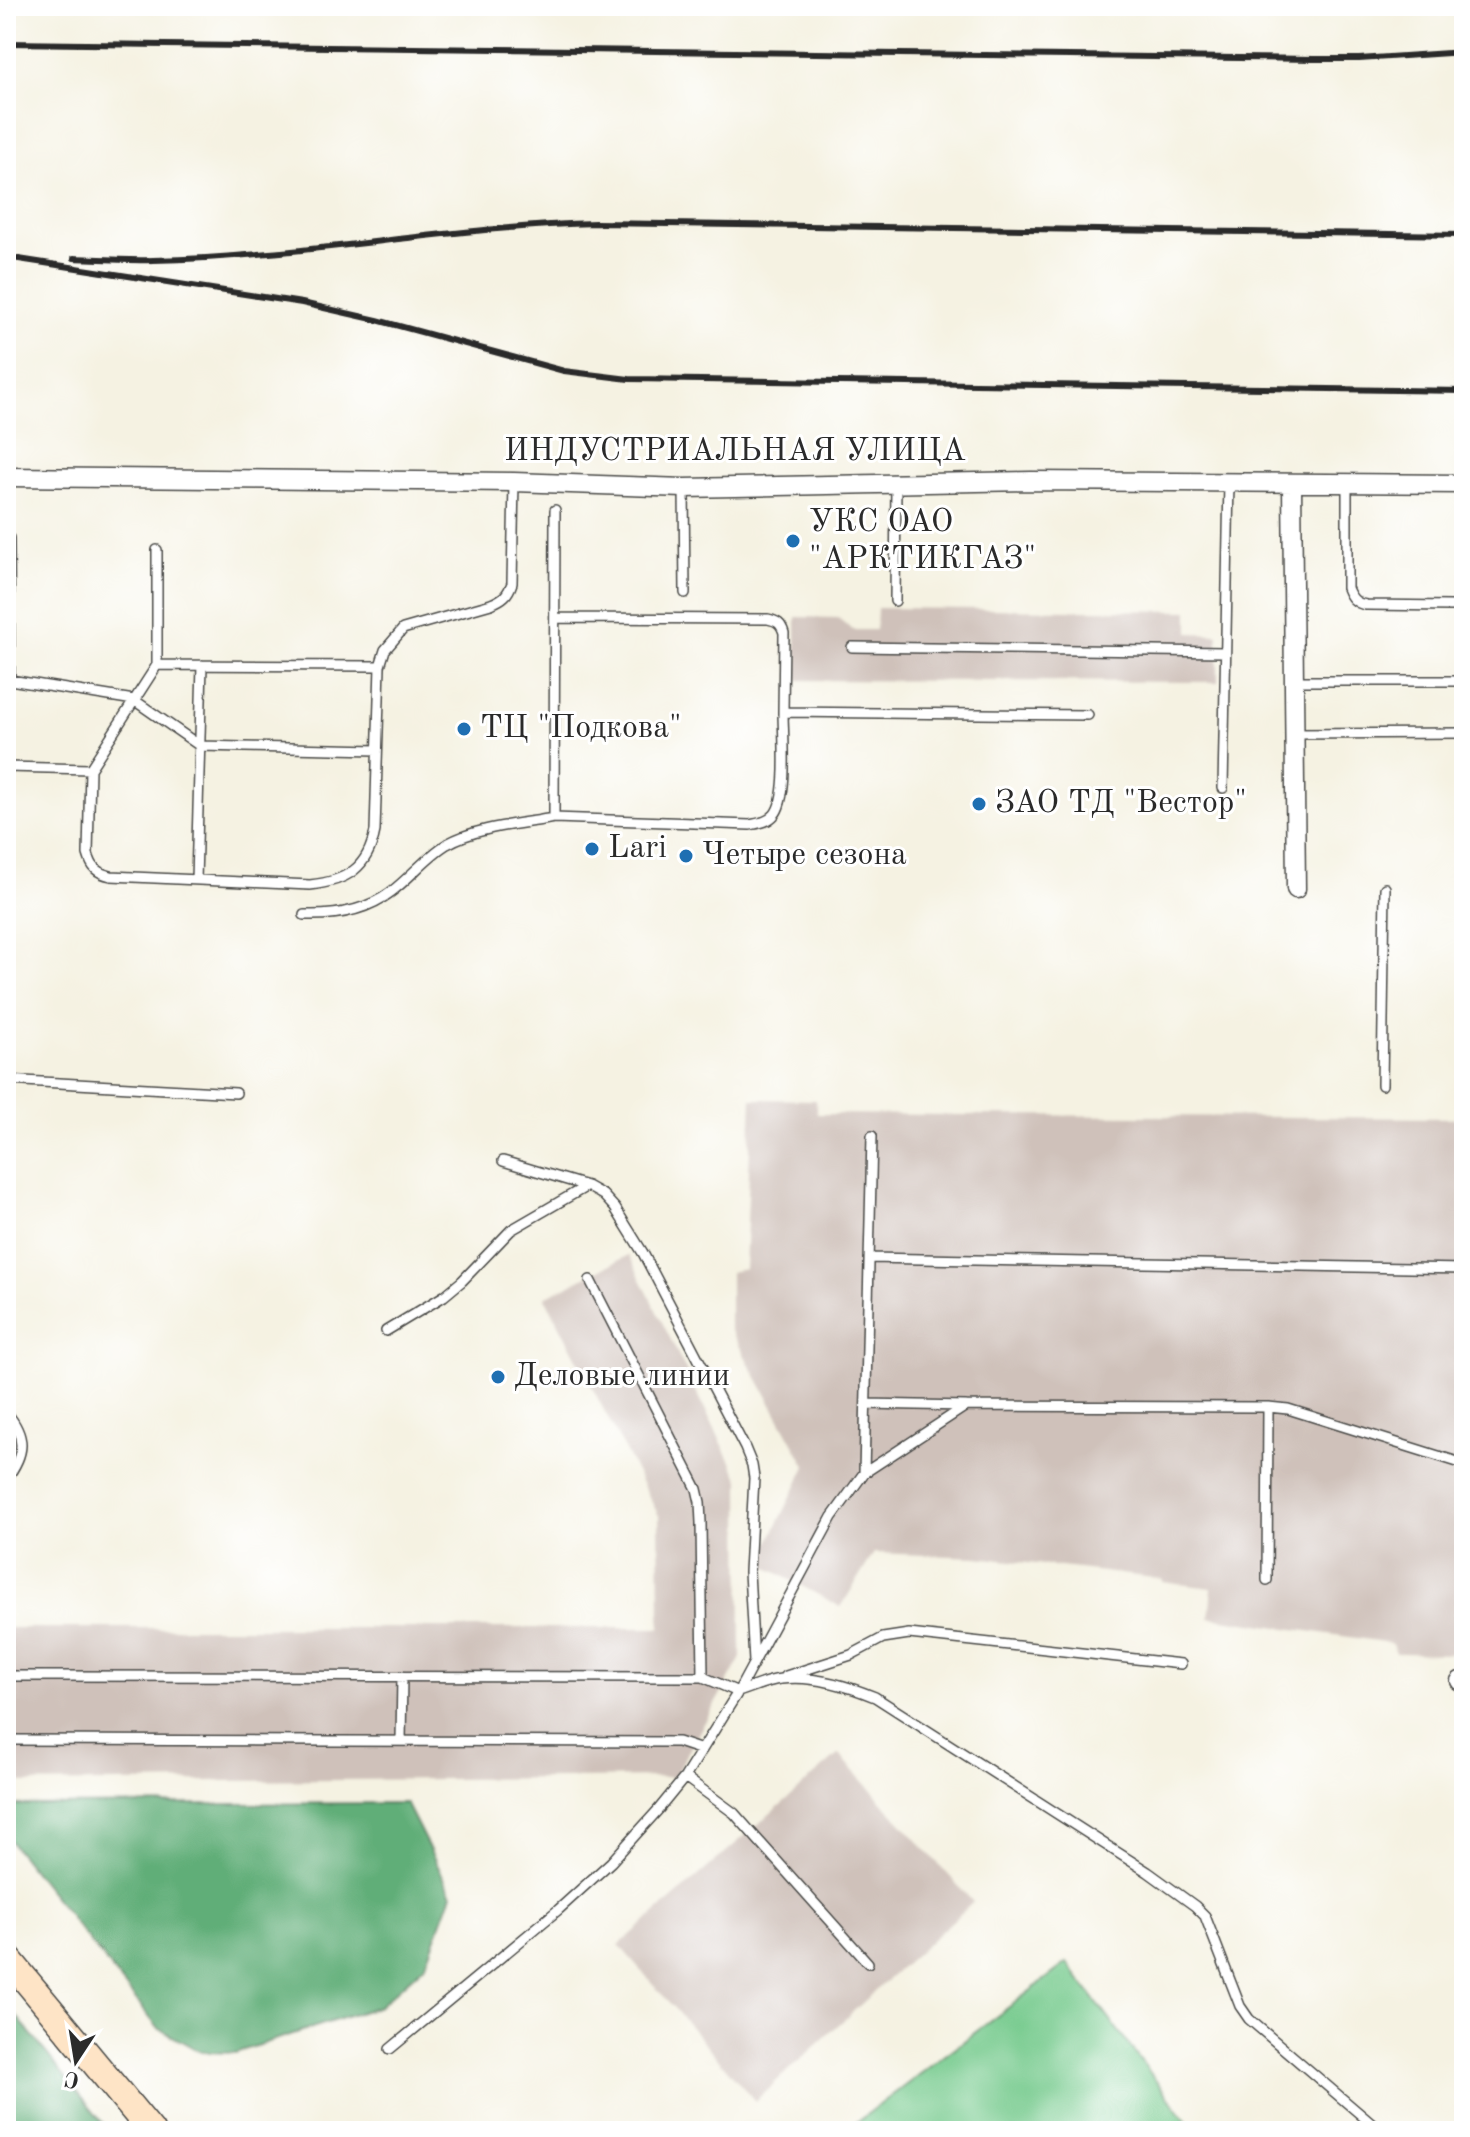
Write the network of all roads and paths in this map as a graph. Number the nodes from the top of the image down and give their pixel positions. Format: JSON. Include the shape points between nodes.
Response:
{"nodes":[{"id":1,"x":6,"y":477,"type":"edge"},
{"id":2,"x":514,"y":482,"type":"junction"},
{"id":3,"x":1229,"y":482,"type":"junction"},
{"id":4,"x":1292,"y":483,"type":"junction"},
{"id":5,"x":1347,"y":483,"type":"junction"},
{"id":6,"x":896,"y":484,"type":"junction"},
{"id":7,"x":1464,"y":484,"type":"edge"},
{"id":8,"x":684,"y":488,"type":"junction"},
{"id":9,"x":555,"y":510,"type":"dead end"},
{"id":10,"x":9,"y":538,"type":"dead end"},
{"id":11,"x":157,"y":550,"type":"dead end"},
{"id":12,"x":685,"y":593,"type":"dead end"},
{"id":13,"x":895,"y":601,"type":"dead end"},
{"id":14,"x":1451,"y":606,"type":"dead end"},
{"id":15,"x":555,"y":618,"type":"junction"},
{"id":16,"x":852,"y":647,"type":"dead end"},
{"id":17,"x":1225,"y":652,"type":"junction"},
{"id":18,"x":157,"y":665,"type":"junction"},
{"id":19,"x":202,"y":665,"type":"junction"},
{"id":20,"x":380,"y":666,"type":"junction"},
{"id":21,"x":8,"y":680,"type":"edge"},
{"id":22,"x":1294,"y":681,"type":"junction"},
{"id":23,"x":1464,"y":681,"type":"edge"},
{"id":24,"x":134,"y":700,"type":"junction"},
{"id":25,"x":783,"y":712,"type":"junction"},
{"id":26,"x":1088,"y":715,"type":"dead end"},
{"id":27,"x":1464,"y":733,"type":"edge"},
{"id":28,"x":1295,"y":734,"type":"junction"},
{"id":29,"x":200,"y":746,"type":"junction"},
{"id":30,"x":377,"y":750,"type":"junction"},
{"id":31,"x":6,"y":767,"type":"edge"},
{"id":32,"x":90,"y":769,"type":"junction"},
{"id":33,"x":1223,"y":788,"type":"dead end"},
{"id":34,"x":554,"y":818,"type":"junction"},
{"id":35,"x":196,"y":880,"type":"junction"},
{"id":36,"x":1385,"y":888,"type":"dead end"},
{"id":37,"x":1296,"y":889,"type":"dead end"},
{"id":38,"x":304,"y":915,"type":"dead end"},
{"id":39,"x":6,"y":1080,"type":"edge"},
{"id":40,"x":1382,"y":1085,"type":"dead end"},
{"id":41,"x":236,"y":1093,"type":"dead end"},
{"id":42,"x":872,"y":1136,"type":"dead end"},
{"id":43,"x":503,"y":1161,"type":"dead end"},
{"id":44,"x":587,"y":1186,"type":"junction"},
{"id":45,"x":869,"y":1258,"type":"junction"},
{"id":46,"x":1464,"y":1269,"type":"edge"},
{"id":47,"x":590,"y":1280,"type":"dead end"},
{"id":48,"x":386,"y":1331,"type":"dead end"},
{"id":49,"x":866,"y":1404,"type":"junction"},
{"id":50,"x":966,"y":1406,"type":"junction"},
{"id":51,"x":1268,"y":1407,"type":"junction"},
{"id":52,"x":6,"y":1412,"type":"edge"},
{"id":53,"x":1464,"y":1464,"type":"edge"},
{"id":54,"x":864,"y":1473,"type":"junction"},
{"id":55,"x":6,"y":1479,"type":"edge"},
{"id":56,"x":1267,"y":1580,"type":"dead end"},
{"id":57,"x":754,"y":1663,"type":"junction"},
{"id":58,"x":1181,"y":1664,"type":"dead end"},
{"id":59,"x":6,"y":1676,"type":"edge"},
{"id":60,"x":402,"y":1676,"type":"junction"},
{"id":61,"x":703,"y":1677,"type":"junction"},
{"id":62,"x":779,"y":1679,"type":"junction"},
{"id":63,"x":738,"y":1692,"type":"junction"},
{"id":64,"x":6,"y":1740,"type":"edge"},
{"id":65,"x":401,"y":1741,"type":"junction"},
{"id":66,"x":702,"y":1750,"type":"junction"},
{"id":67,"x":685,"y":1777,"type":"junction"},
{"id":68,"x":6,"y":1956,"type":"edge"},
{"id":69,"x":868,"y":1963,"type":"dead end"},
{"id":70,"x":390,"y":2049,"type":"dead end"},
{"id":71,"x":151,"y":2131,"type":"edge"},
{"id":72,"x":1380,"y":2131,"type":"edge"}],
"edges":[{"from":1,"to":2,"type":"street","name":"ИНДУСТРИАЛЬНАЯ УЛИЦА"},
{"from":2,"to":8,"type":"street","name":"ИНДУСТРИАЛЬНАЯ УЛИЦА"},
{"from":2,"to":20,"type":"lane","via":[[509,593],[491,604],[403,629],[385,650]]},
{"from":3,"to":4,"type":"street","name":"ИНДУСТРИАЛЬНАЯ УЛИЦА"},
{"from":3,"to":6,"type":"street","name":"ИНДУСТРИАЛЬНАЯ УЛИЦА"},
{"from":3,"to":17,"type":"lane"},
{"from":4,"to":5,"type":"street","name":"ИНДУСТРИАЛЬНАЯ УЛИЦА"},
{"from":4,"to":22,"type":"street"},
{"from":5,"to":7,"type":"street","name":"ИНДУСТРИАЛЬНАЯ УЛИЦА"},
{"from":5,"to":14,"type":"lane","via":[[1351,597],[1366,605]]},
{"from":6,"to":8,"type":"street","name":"ИНДУСТРИАЛЬНАЯ УЛИЦА"},
{"from":6,"to":13,"type":"lane"},
{"from":8,"to":12,"type":"lane"},
{"from":9,"to":15,"type":"lane"},
{"from":10,"to":21,"type":"lane"},
{"from":11,"to":18,"type":"lane"},
{"from":15,"to":25,"type":"lane","via":[[776,621],[784,633]]},
{"from":15,"to":34,"type":"lane"},
{"from":16,"to":17,"type":"lane"},
{"from":17,"to":33,"type":"lane"},
{"from":18,"to":19,"type":"lane"},
{"from":18,"to":24,"type":"lane"},
{"from":19,"to":20,"type":"lane"},
{"from":19,"to":29,"type":"lane"},
{"from":20,"to":30,"type":"lane"},
{"from":21,"to":24,"type":"lane"},
{"from":22,"to":23,"type":"lane"},
{"from":22,"to":28,"type":"street"},
{"from":24,"to":29,"type":"lane"},
{"from":24,"to":32,"type":"lane"},
{"from":25,"to":26,"type":"lane"},
{"from":25,"to":34,"type":"lane","via":[[783,797],[769,819],[750,825]]},
{"from":27,"to":28,"type":"lane"},
{"from":28,"to":37,"type":"street"},
{"from":29,"to":30,"type":"lane"},
{"from":29,"to":35,"type":"lane"},
{"from":30,"to":35,"type":"lane","via":[[372,847],[364,862],[346,876],[310,885]]},
{"from":31,"to":32,"type":"lane"},
{"from":32,"to":35,"type":"lane","via":[[88,854],[99,873]]},
{"from":34,"to":38,"type":"lane","via":[[469,835],[431,855],[377,900],[340,914]]},
{"from":36,"to":40,"type":"lane"},
{"from":39,"to":41,"type":"lane"},
{"from":42,"to":45,"type":"lane"},
{"from":43,"to":44,"type":"lane"},
{"from":44,"to":48,"type":"lane","via":[[511,1230],[444,1296]]},
{"from":44,"to":57,"type":"lane","via":[[615,1208],[643,1253],[752,1465],[749,1572]]},
{"from":45,"to":46,"type":"lane"},
{"from":45,"to":49,"type":"lane"},
{"from":47,"to":61,"type":"lane","via":[[697,1489]]},
{"from":49,"to":50,"type":"lane"},
{"from":49,"to":54,"type":"lane"},
{"from":50,"to":51,"type":"lane"},
{"from":50,"to":54,"type":"lane"},
{"from":51,"to":53,"type":"lane","via":[[1300,1412]]},
{"from":51,"to":56,"type":"lane"},
{"from":52,"to":55,"type":"lane","via":[[21,1444],[18,1463]]},
{"from":54,"to":57,"type":"lane","via":[[832,1517]]},
{"from":57,"to":63,"type":"lane"},
{"from":58,"to":62,"type":"lane","via":[[909,1634],[883,1638],[851,1655]]},
{"from":59,"to":60,"type":"lane"},
{"from":60,"to":61,"type":"lane"},
{"from":60,"to":65,"type":"lane"},
{"from":61,"to":63,"type":"lane"},
{"from":62,"to":63,"type":"lane"},
{"from":62,"to":72,"type":"lane","via":[[823,1681],[875,1697],[1195,1906],[1205,1916],[1249,2019]]},
{"from":63,"to":66,"type":"lane"},
{"from":64,"to":65,"type":"lane"},
{"from":65,"to":66,"type":"lane","via":[[678,1742]]},
{"from":66,"to":67,"type":"lane"},
{"from":67,"to":69,"type":"lane","via":[[734,1813]]},
{"from":67,"to":70,"type":"lane","via":[[611,1862]]},
{"from":68,"to":71,"type":"street"}]}
